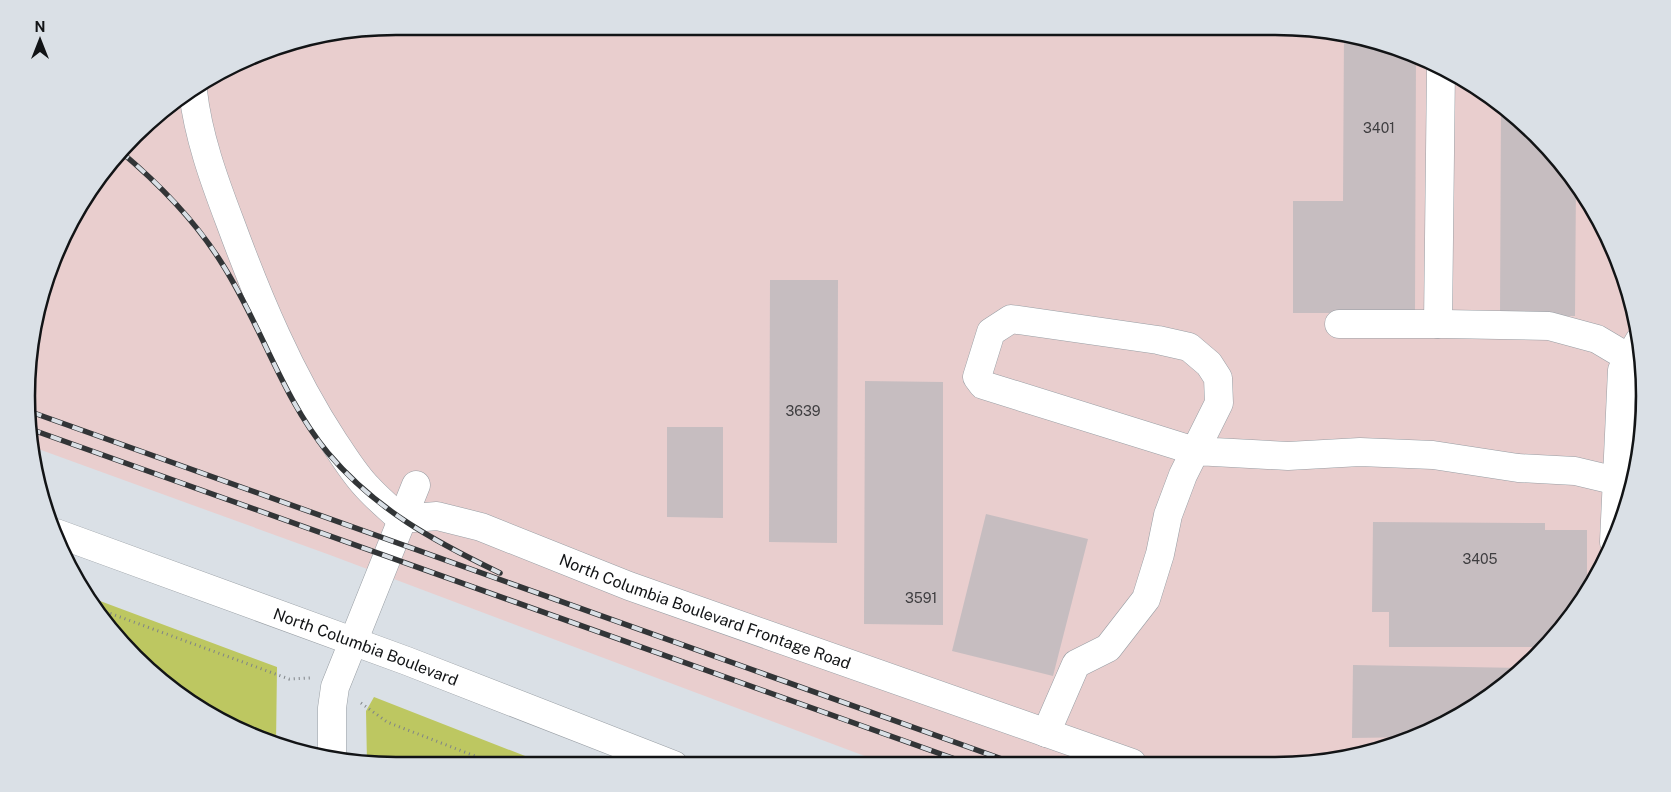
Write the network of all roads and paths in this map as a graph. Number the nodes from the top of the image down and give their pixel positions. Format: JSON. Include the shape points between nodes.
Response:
{"nodes":[{"id":1,"x":1441,"y":75,"type":"edge"},
{"id":2,"x":194,"y":97,"type":"edge"},
{"id":3,"x":1339,"y":324,"type":"dead end"},
{"id":4,"x":1438,"y":324,"type":"junction"},
{"id":5,"x":1633,"y":349,"type":"edge"},
{"id":6,"x":1633,"y":351,"type":"edge"},
{"id":7,"x":1195,"y":451,"type":"junction"},
{"id":8,"x":1617,"y":481,"type":"junction"},
{"id":9,"x":416,"y":485,"type":"dead end"},
{"id":10,"x":1615,"y":517,"type":"edge"},
{"id":11,"x":401,"y":519,"type":"junction"},
{"id":12,"x":63,"y":535,"type":"edge"},
{"id":13,"x":107,"y":612,"type":"edge"},
{"id":14,"x":353,"y":641,"type":"junction"},
{"id":15,"x":289,"y":679,"type":"dead end"},
{"id":16,"x":362,"y":703,"type":"dead end"},
{"id":17,"x":1046,"y":733,"type":"junction"},
{"id":18,"x":332,"y":751,"type":"edge"},
{"id":19,"x":477,"y":757,"type":"edge"},
{"id":20,"x":653,"y":757,"type":"edge"},
{"id":21,"x":1115,"y":757,"type":"edge"}],
"edges":[{"from":1,"to":4,"type":"street"},
{"from":2,"to":11,"type":"street","via":[[210,169],[244,262],[291,367],[351,467]]},
{"from":3,"to":4,"type":"street"},
{"from":4,"to":5,"type":"street","via":[[1549,326]]},
{"from":6,"to":8,"type":"street","via":[[1622,370]]},
{"from":7,"to":7,"type":"street","via":[[1219,403],[1218,378],[1209,364],[1189,347],[1011,319],[991,332],[977,377],[983,385]]},
{"from":7,"to":8,"type":"street","via":[[1288,456],[1360,452],[1433,455],[1518,468],[1575,471]]},
{"from":7,"to":17,"type":"street","via":[[1168,515],[1146,599],[1108,648],[1076,664]]},
{"from":8,"to":10,"type":"street"},
{"from":9,"to":11,"type":"street"},
{"from":11,"to":14,"type":"street"},
{"from":11,"to":17,"type":"street","name":"North Columbia Boulevard Frontage Road","via":[[437,516],[481,527],[629,586]]},
{"from":12,"to":14,"type":"street","name":"North Columbia Boulevard"},
{"from":13,"to":15,"type":"path"},
{"from":14,"to":18,"type":"street","via":[[335,687]]},
{"from":14,"to":20,"type":"street","name":"North Columbia Boulevard"},
{"from":16,"to":19,"type":"path","via":[[387,722]]},
{"from":17,"to":21,"type":"street","name":"North Columbia Boulevard Frontage Road"}]}
